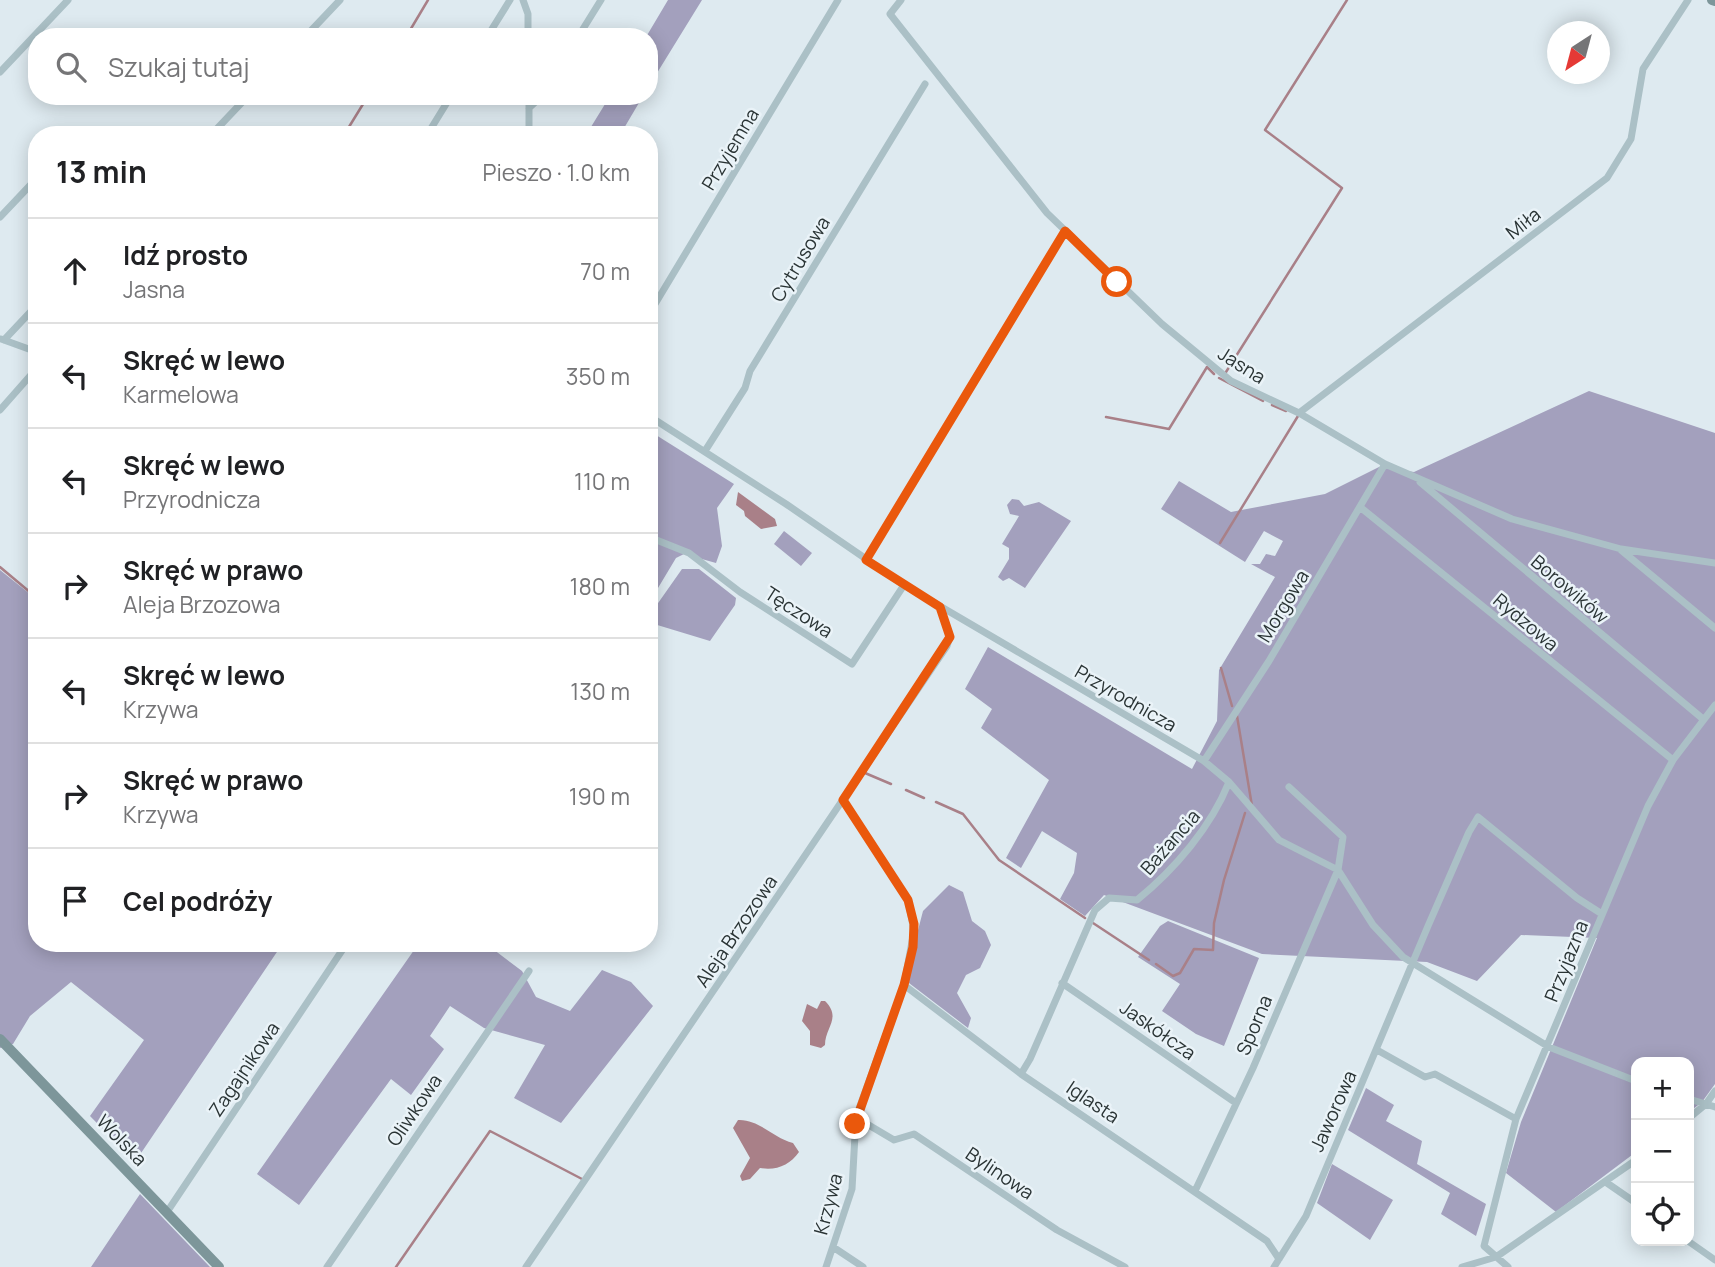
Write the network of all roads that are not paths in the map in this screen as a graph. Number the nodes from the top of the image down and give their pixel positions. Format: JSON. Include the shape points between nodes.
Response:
{"nodes":[{"id":1,"x":68,"y":0,"type":"edge"},
{"id":2,"x":340,"y":0,"type":"edge"},
{"id":3,"x":510,"y":0,"type":"edge"},
{"id":4,"x":523,"y":0,"type":"edge"},
{"id":5,"x":601,"y":0,"type":"edge"},
{"id":6,"x":838,"y":0,"type":"edge"},
{"id":7,"x":901,"y":0,"type":"edge"},
{"id":8,"x":1688,"y":0,"type":"edge"},
{"id":9,"x":42,"y":28,"type":"edge"},
{"id":10,"x":314,"y":28,"type":"edge"},
{"id":11,"x":493,"y":28,"type":"edge"},
{"id":12,"x":528,"y":28,"type":"edge"},
{"id":13,"x":584,"y":28,"type":"edge"},
{"id":14,"x":28,"y":42,"type":"edge"},
{"id":15,"x":0,"y":72,"type":"edge"},
{"id":16,"x":925,"y":84,"type":"dead end"},
{"id":17,"x":239,"y":105,"type":"edge"},
{"id":18,"x":445,"y":105,"type":"edge"},
{"id":19,"x":532,"y":105,"type":"edge"},
{"id":20,"x":529,"y":108,"type":"joint"},
{"id":21,"x":220,"y":126,"type":"edge"},
{"id":22,"x":432,"y":126,"type":"edge"},
{"id":23,"x":529,"y":126,"type":"edge"},
{"id":24,"x":28,"y":187,"type":"edge"},
{"id":25,"x":0,"y":217,"type":"edge"},
{"id":26,"x":1065,"y":231,"type":"junction"},
{"id":27,"x":658,"y":299,"type":"edge"},
{"id":28,"x":28,"y":313,"type":"edge"},
{"id":29,"x":2,"y":339,"type":"edge"},
{"id":30,"x":28,"y":349,"type":"edge"},
{"id":31,"x":28,"y":378,"type":"edge"},
{"id":32,"x":0,"y":410,"type":"edge"},
{"id":33,"x":1299,"y":413,"type":"junction"},
{"id":34,"x":658,"y":422,"type":"edge"},
{"id":35,"x":705,"y":451,"type":"junction"},
{"id":36,"x":1385,"y":464,"type":"junction"},
{"id":37,"x":1419,"y":480,"type":"junction"},
{"id":38,"x":1360,"y":507,"type":"junction"},
{"id":39,"x":658,"y":541,"type":"edge"},
{"id":40,"x":1621,"y":549,"type":"junction"},
{"id":41,"x":866,"y":560,"type":"junction"},
{"id":42,"x":1715,"y":563,"type":"edge"},
{"id":43,"x":904,"y":585,"type":"junction"},
{"id":44,"x":940,"y":607,"type":"junction"},
{"id":45,"x":1715,"y":628,"type":"edge"},
{"id":46,"x":1715,"y":705,"type":"edge"},
{"id":47,"x":1703,"y":719,"type":"junction"},
{"id":48,"x":1672,"y":760,"type":"junction"},
{"id":49,"x":1204,"y":761,"type":"junction"},
{"id":50,"x":1229,"y":782,"type":"junction"},
{"id":51,"x":1289,"y":787,"type":"dead end"},
{"id":52,"x":843,"y":800,"type":"junction"},
{"id":53,"x":1338,"y":870,"type":"junction"},
{"id":54,"x":1602,"y":914,"type":"junction"},
{"id":55,"x":341,"y":952,"type":"edge"},
{"id":56,"x":1412,"y":963,"type":"junction"},
{"id":57,"x":529,"y":971,"type":"dead end"},
{"id":58,"x":1062,"y":983,"type":"junction"},
{"id":59,"x":904,"y":985,"type":"junction"},
{"id":60,"x":0,"y":1039,"type":"edge"},
{"id":61,"x":1549,"y":1047,"type":"junction"},
{"id":62,"x":1377,"y":1050,"type":"junction"},
{"id":63,"x":1021,"y":1074,"type":"junction"},
{"id":64,"x":1631,"y":1079,"type":"edge"},
{"id":65,"x":1715,"y":1091,"type":"edge"},
{"id":66,"x":1694,"y":1100,"type":"edge"},
{"id":67,"x":1236,"y":1103,"type":"junction"},
{"id":68,"x":1706,"y":1104,"type":"junction"},
{"id":69,"x":1715,"y":1107,"type":"edge"},
{"id":70,"x":1694,"y":1114,"type":"edge"},
{"id":71,"x":1516,"y":1119,"type":"junction"},
{"id":72,"x":855,"y":1124,"type":"junction"},
{"id":73,"x":1631,"y":1164,"type":"edge"},
{"id":74,"x":1607,"y":1182,"type":"junction"},
{"id":75,"x":1195,"y":1191,"type":"junction"},
{"id":76,"x":1631,"y":1199,"type":"edge"},
{"id":77,"x":167,"y":1212,"type":"junction"},
{"id":78,"x":1267,"y":1241,"type":"junction"},
{"id":79,"x":1694,"y":1245,"type":"edge"},
{"id":80,"x":833,"y":1247,"type":"junction"},
{"id":81,"x":1287,"y":1247,"type":"junction"},
{"id":82,"x":1496,"y":1257,"type":"junction"},
{"id":83,"x":1279,"y":1259,"type":"junction"},
{"id":84,"x":1715,"y":1260,"type":"edge"},
{"id":85,"x":219,"y":1267,"type":"edge"},
{"id":86,"x":327,"y":1267,"type":"edge"},
{"id":87,"x":526,"y":1267,"type":"edge"},
{"id":88,"x":826,"y":1267,"type":"edge"},
{"id":89,"x":863,"y":1267,"type":"edge"},
{"id":90,"x":1125,"y":1267,"type":"edge"},
{"id":91,"x":1274,"y":1267,"type":"edge"},
{"id":92,"x":1462,"y":1267,"type":"edge"},
{"id":93,"x":1508,"y":1267,"type":"edge"}],
"edges":[{"from":1,"to":9,"type":"street"},
{"from":2,"to":10,"type":"street"},
{"from":3,"to":11,"type":"street"},
{"from":4,"to":12,"type":"street"},
{"from":5,"to":13,"type":"street"},
{"from":6,"to":27,"type":"street","name":"Przyjemna"},
{"from":7,"to":26,"type":"street","name":"Jasna","via":[[890,14]]},
{"from":8,"to":33,"type":"street","name":"Miła","via":[[1643,69],[1631,139],[1607,178]]},
{"from":14,"to":15,"type":"street"},
{"from":16,"to":35,"type":"street","name":"Cytrusowa"},
{"from":17,"to":21,"type":"street"},
{"from":18,"to":22,"type":"street"},
{"from":19,"to":20,"type":"street"},
{"from":20,"to":23,"type":"street"},
{"from":24,"to":25,"type":"street"},
{"from":26,"to":33,"type":"street","name":"Jasna","via":[[1221,373]]},
{"from":26,"to":41,"type":"street"},
{"from":28,"to":29,"type":"street"},
{"from":29,"to":30,"type":"street"},
{"from":31,"to":32,"type":"street"},
{"from":33,"to":36,"type":"street","name":"Jasna"},
{"from":34,"to":35,"type":"street","name":"Przyrodnicza"},
{"from":35,"to":41,"type":"street","name":"Przyrodnicza"},
{"from":36,"to":37,"type":"street","name":"Jasna"},
{"from":36,"to":38,"type":"street","name":"Morgowa"},
{"from":37,"to":40,"type":"street","name":"Jasna","via":[[1512,519]]},
{"from":37,"to":47,"type":"street","name":"Borowików","via":[[1423,488]]},
{"from":38,"to":48,"type":"street","name":"Rydzowa"},
{"from":38,"to":49,"type":"street","name":"Morgowa"},
{"from":39,"to":43,"type":"street","name":"Tęczowa","via":[[690,553],[740,592],[852,664]]},
{"from":40,"to":42,"type":"street","name":"Jasna"},
{"from":40,"to":45,"type":"street"},
{"from":41,"to":43,"type":"street","name":"Przyrodnicza"},
{"from":43,"to":44,"type":"street","name":"Przyrodnicza"},
{"from":44,"to":49,"type":"street","name":"Przyrodnicza"},
{"from":44,"to":52,"type":"street","name":"Aleja Brzozowa","via":[[950,637],[947,646]]},
{"from":46,"to":47,"type":"street","name":"Przyjazna"},
{"from":47,"to":48,"type":"street","name":"Przyjazna"},
{"from":48,"to":54,"type":"street","name":"Przyjazna"},
{"from":49,"to":50,"type":"street","name":"Przyrodnicza"},
{"from":50,"to":53,"type":"street","name":"Przyrodnicza","via":[[1279,840]]},
{"from":50,"to":58,"type":"street","name":"Bażancia","via":[[1209,822],[1149,890],[1137,900],[1117,897],[1095,910]]},
{"from":51,"to":53,"type":"street","name":"Sporna","via":[[1343,837]]},
{"from":52,"to":59,"type":"street","name":"Krzywa","via":[[911,908],[913,947]]},
{"from":52,"to":87,"type":"street","name":"Aleja Brzozowa"},
{"from":53,"to":56,"type":"street","name":"Przyrodnicza","via":[[1382,937]]},
{"from":53,"to":67,"type":"street","name":"Sporna"},
{"from":54,"to":56,"type":"street","name":"Jaworowa","via":[[1478,817]]},
{"from":54,"to":61,"type":"street","name":"Przyjazna"},
{"from":55,"to":77,"type":"street","name":"Zagajnikowa"},
{"from":56,"to":61,"type":"street","name":"Przyrodnicza"},
{"from":56,"to":62,"type":"street","name":"Jaworowa"},
{"from":57,"to":86,"type":"street","name":"Oliwkowa"},
{"from":58,"to":63,"type":"street"},
{"from":58,"to":67,"type":"street","name":"Jaskółcza"},
{"from":59,"to":63,"type":"street","name":"Iglasta"},
{"from":59,"to":72,"type":"street","name":"Krzywa"},
{"from":60,"to":77,"type":"street","name":"Wolska"},
{"from":61,"to":64,"type":"street","name":"Przyrodnicza"},
{"from":61,"to":71,"type":"street","name":"Przyjazna"},
{"from":62,"to":71,"type":"street","via":[[1425,1077],[1435,1074]]},
{"from":62,"to":81,"type":"street","name":"Jaworowa","via":[[1306,1216]]},
{"from":63,"to":75,"type":"street","name":"Iglasta"},
{"from":65,"to":68,"type":"street"},
{"from":66,"to":68,"type":"street"},
{"from":67,"to":75,"type":"street","name":"Sporna"},
{"from":68,"to":69,"type":"street"},
{"from":68,"to":70,"type":"street"},
{"from":71,"to":82,"type":"street","name":"Przyjazna","via":[[1484,1246]]},
{"from":72,"to":80,"type":"street","name":"Krzywa","via":[[852,1189]]},
{"from":72,"to":90,"type":"street","name":"Bylinowa","via":[[867,1124],[894,1140],[914,1134],[1057,1230]]},
{"from":73,"to":74,"type":"street"},
{"from":74,"to":76,"type":"street"},
{"from":74,"to":82,"type":"street"},
{"from":75,"to":78,"type":"street","name":"Iglasta"},
{"from":77,"to":85,"type":"street","name":"Wolska"},
{"from":78,"to":81,"type":"street","name":"Iglasta"},
{"from":78,"to":83,"type":"street","name":"Iglasta"},
{"from":79,"to":84,"type":"street"},
{"from":80,"to":88,"type":"street","name":"Krzywa"},
{"from":80,"to":89,"type":"street"},
{"from":81,"to":83,"type":"street","name":"Jaworowa"},
{"from":82,"to":92,"type":"street"},
{"from":82,"to":93,"type":"street"},
{"from":83,"to":91,"type":"street","name":"Jaworowa"}]}
